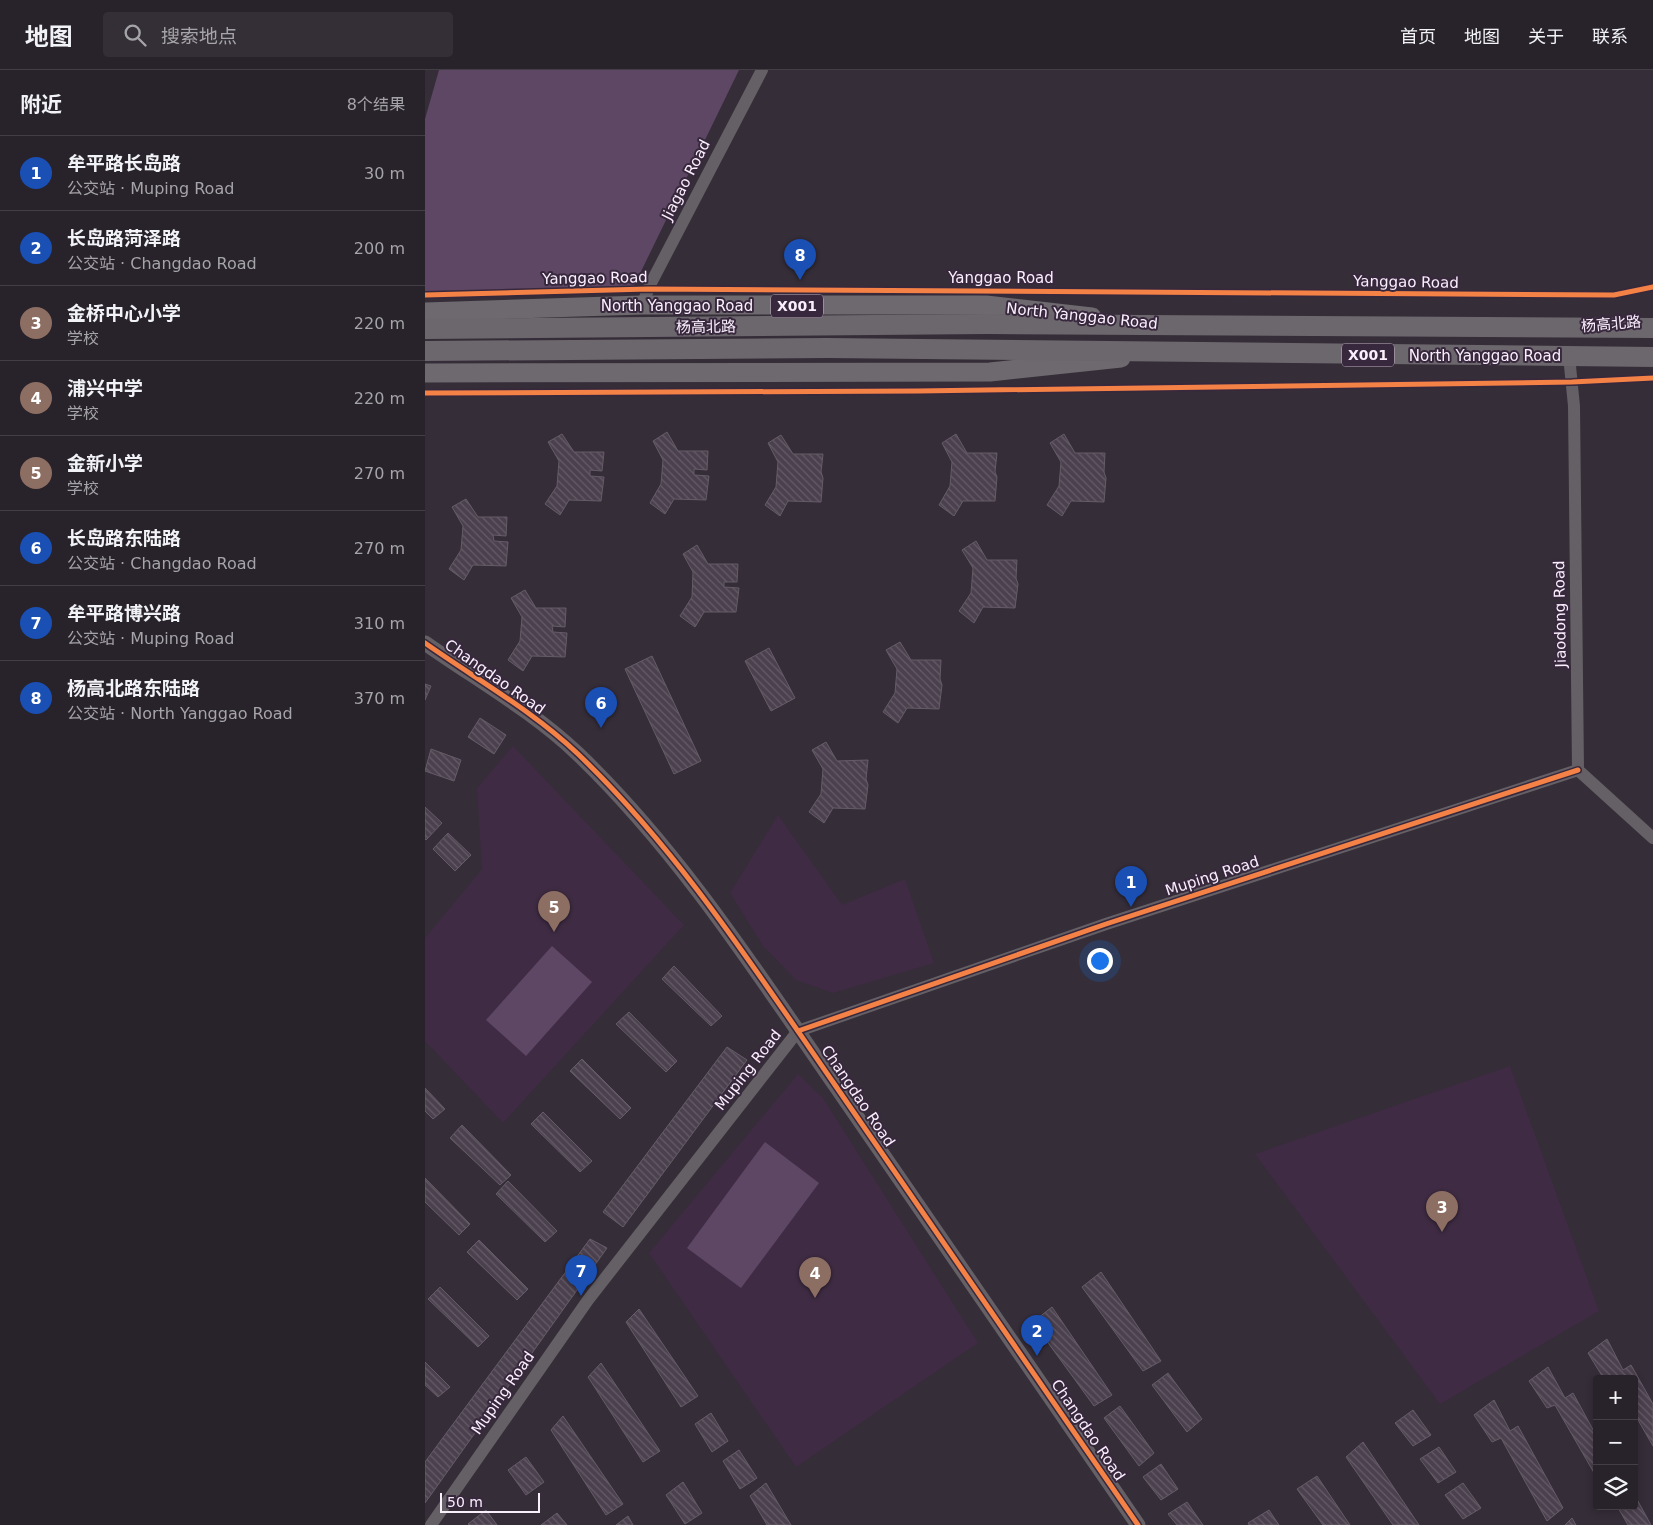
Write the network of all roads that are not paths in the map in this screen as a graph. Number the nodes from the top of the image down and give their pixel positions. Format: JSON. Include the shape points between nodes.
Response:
{"nodes":[{"id":1,"x":762,"y":70,"type":"edge"},
{"id":2,"x":642,"y":306,"type":"junction"},
{"id":3,"x":425,"y":312,"type":"edge"},
{"id":4,"x":1653,"y":320,"type":"edge"},
{"id":5,"x":987,"y":324,"type":"joint"},
{"id":6,"x":1168,"y":326,"type":"junction"},
{"id":7,"x":1569,"y":327,"type":"junction"},
{"id":8,"x":1653,"y":328,"type":"edge"},
{"id":9,"x":425,"y":330,"type":"edge"},
{"id":10,"x":986,"y":350,"type":"joint"},
{"id":11,"x":425,"y":351,"type":"edge"},
{"id":12,"x":1168,"y":354,"type":"junction"},
{"id":13,"x":1569,"y":356,"type":"junction"},
{"id":14,"x":1653,"y":357,"type":"edge"},
{"id":15,"x":425,"y":372,"type":"edge"},
{"id":16,"x":425,"y":643,"type":"edge"},
{"id":17,"x":1578,"y":770,"type":"junction"},
{"id":18,"x":1653,"y":838,"type":"edge"},
{"id":19,"x":799,"y":1031,"type":"junction"},
{"id":20,"x":431,"y":1525,"type":"edge"},
{"id":21,"x":1138,"y":1525,"type":"edge"}],
"edges":[{"from":1,"to":2,"type":"street","name":"Jiagao Road"},
{"from":2,"to":3,"type":"main road","name":"North Yanggao Road","number":"X001"},
{"from":2,"to":6,"type":"main road","name":"North Yanggao Road","number":"X001","via":[[986,305]]},
{"from":4,"to":7,"type":"main road","name":"杨高北路","number":"X001"},
{"from":5,"to":6,"type":"highway","name":"North Yanggao Road","number":"X001"},
{"from":5,"to":9,"type":"highway","name":"杨高北路","number":"X001"},
{"from":6,"to":7,"type":"highway","name":"North Yanggao Road","number":"X001"},
{"from":7,"to":8,"type":"highway","name":"North Yanggao Road","number":"X001"},
{"from":10,"to":11,"type":"highway","name":"杨高北路","number":"X001"},
{"from":10,"to":12,"type":"highway","name":"North Yanggao Road","number":"X001"},
{"from":12,"to":13,"type":"highway","name":"North Yanggao Road","number":"X001"},
{"from":12,"to":15,"type":"main road","name":"North Yanggao Road","number":"X001","via":[[990,372]]},
{"from":13,"to":14,"type":"highway","name":"North Yanggao Road","number":"X001"},
{"from":13,"to":17,"type":"street","name":"Jiaodong Road","via":[[1574,406]]},
{"from":16,"to":19,"type":"street","name":"Changdao Road","via":[[531,716],[575,752],[618,794],[663,844]]},
{"from":17,"to":18,"type":"street"},
{"from":17,"to":19,"type":"street","name":"Muping Road","via":[[1201,892]]},
{"from":19,"to":20,"type":"street","name":"Muping Road","via":[[588,1300]]},
{"from":19,"to":21,"type":"street","name":"Changdao Road"}]}
